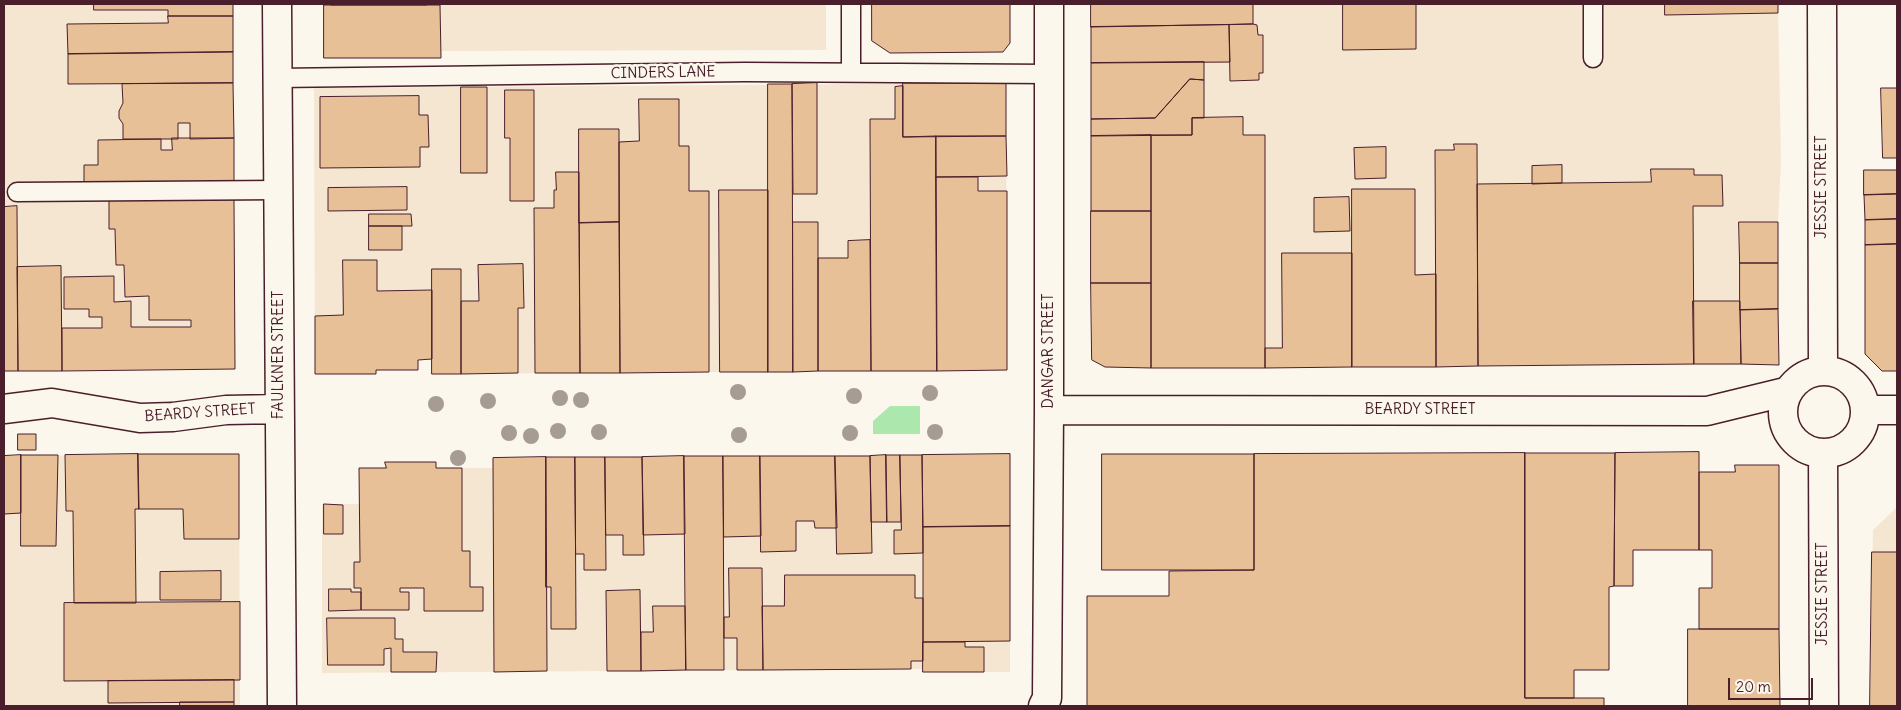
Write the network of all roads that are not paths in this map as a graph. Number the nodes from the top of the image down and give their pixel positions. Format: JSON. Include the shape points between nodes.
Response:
{"nodes":[{"id":1,"x":277,"y":4,"type":"edge"},
{"id":2,"x":851,"y":4,"type":"edge"},
{"id":3,"x":1049,"y":4,"type":"edge"},
{"id":4,"x":1593,"y":4,"type":"edge"},
{"id":5,"x":1822,"y":4,"type":"edge"},
{"id":6,"x":1593,"y":58,"type":"dead end"},
{"id":7,"x":851,"y":72,"type":"junction"},
{"id":8,"x":1049,"y":74,"type":"junction"},
{"id":9,"x":277,"y":78,"type":"junction"},
{"id":10,"x":278,"y":190,"type":"junction"},
{"id":11,"x":17,"y":192,"type":"dead end"},
{"id":12,"x":1823,"y":371,"type":"junction"},
{"id":13,"x":1789,"y":391,"type":"junction"},
{"id":14,"x":4,"y":409,"type":"edge"},
{"id":15,"x":279,"y":409,"type":"junction"},
{"id":16,"x":1049,"y":410,"type":"junction"},
{"id":17,"x":1865,"y":410,"type":"junction"},
{"id":18,"x":1897,"y":410,"type":"edge"},
{"id":19,"x":1823,"y":453,"type":"junction"},
{"id":20,"x":1045,"y":702,"type":"edge"},
{"id":21,"x":282,"y":706,"type":"edge"},
{"id":22,"x":1824,"y":706,"type":"edge"}],
"edges":[{"from":1,"to":9,"type":"street","name":"FAULKNER STREET"},
{"from":2,"to":7,"type":"lane"},
{"from":3,"to":8,"type":"street","name":"DANGAR STREET"},
{"from":4,"to":6,"type":"lane"},
{"from":5,"to":12,"type":"street","name":"JESSIE STREET"},
{"from":7,"to":8,"type":"lane","name":"CINDERS LANE"},
{"from":7,"to":9,"type":"lane","name":"CINDERS LANE"},
{"from":8,"to":16,"type":"street","name":"DANGAR STREET"},
{"from":9,"to":10,"type":"street","name":"FAULKNER STREET"},
{"from":10,"to":11,"type":"lane"},
{"from":10,"to":15,"type":"street","name":"FAULKNER STREET"},
{"from":12,"to":13,"type":"street","via":[[1798,380]]},
{"from":12,"to":17,"type":"street","via":[[1847,378],[1856,387]]},
{"from":13,"to":16,"type":"street","name":"BEARDY STREET","via":[[1707,411]]},
{"from":13,"to":19,"type":"street","via":[[1783,418],[1788,432],[1797,443]]},
{"from":14,"to":15,"type":"street","name":"BEARDY STREET","via":[[52,403],[140,418]]},
{"from":15,"to":21,"type":"street","name":"FAULKNER STREET"},
{"from":16,"to":20,"type":"street","name":"DANGAR STREET"},
{"from":17,"to":18,"type":"street"},
{"from":17,"to":19,"type":"street","via":[[1858,435],[1848,445]]},
{"from":19,"to":22,"type":"street","name":"JESSIE STREET"}]}
